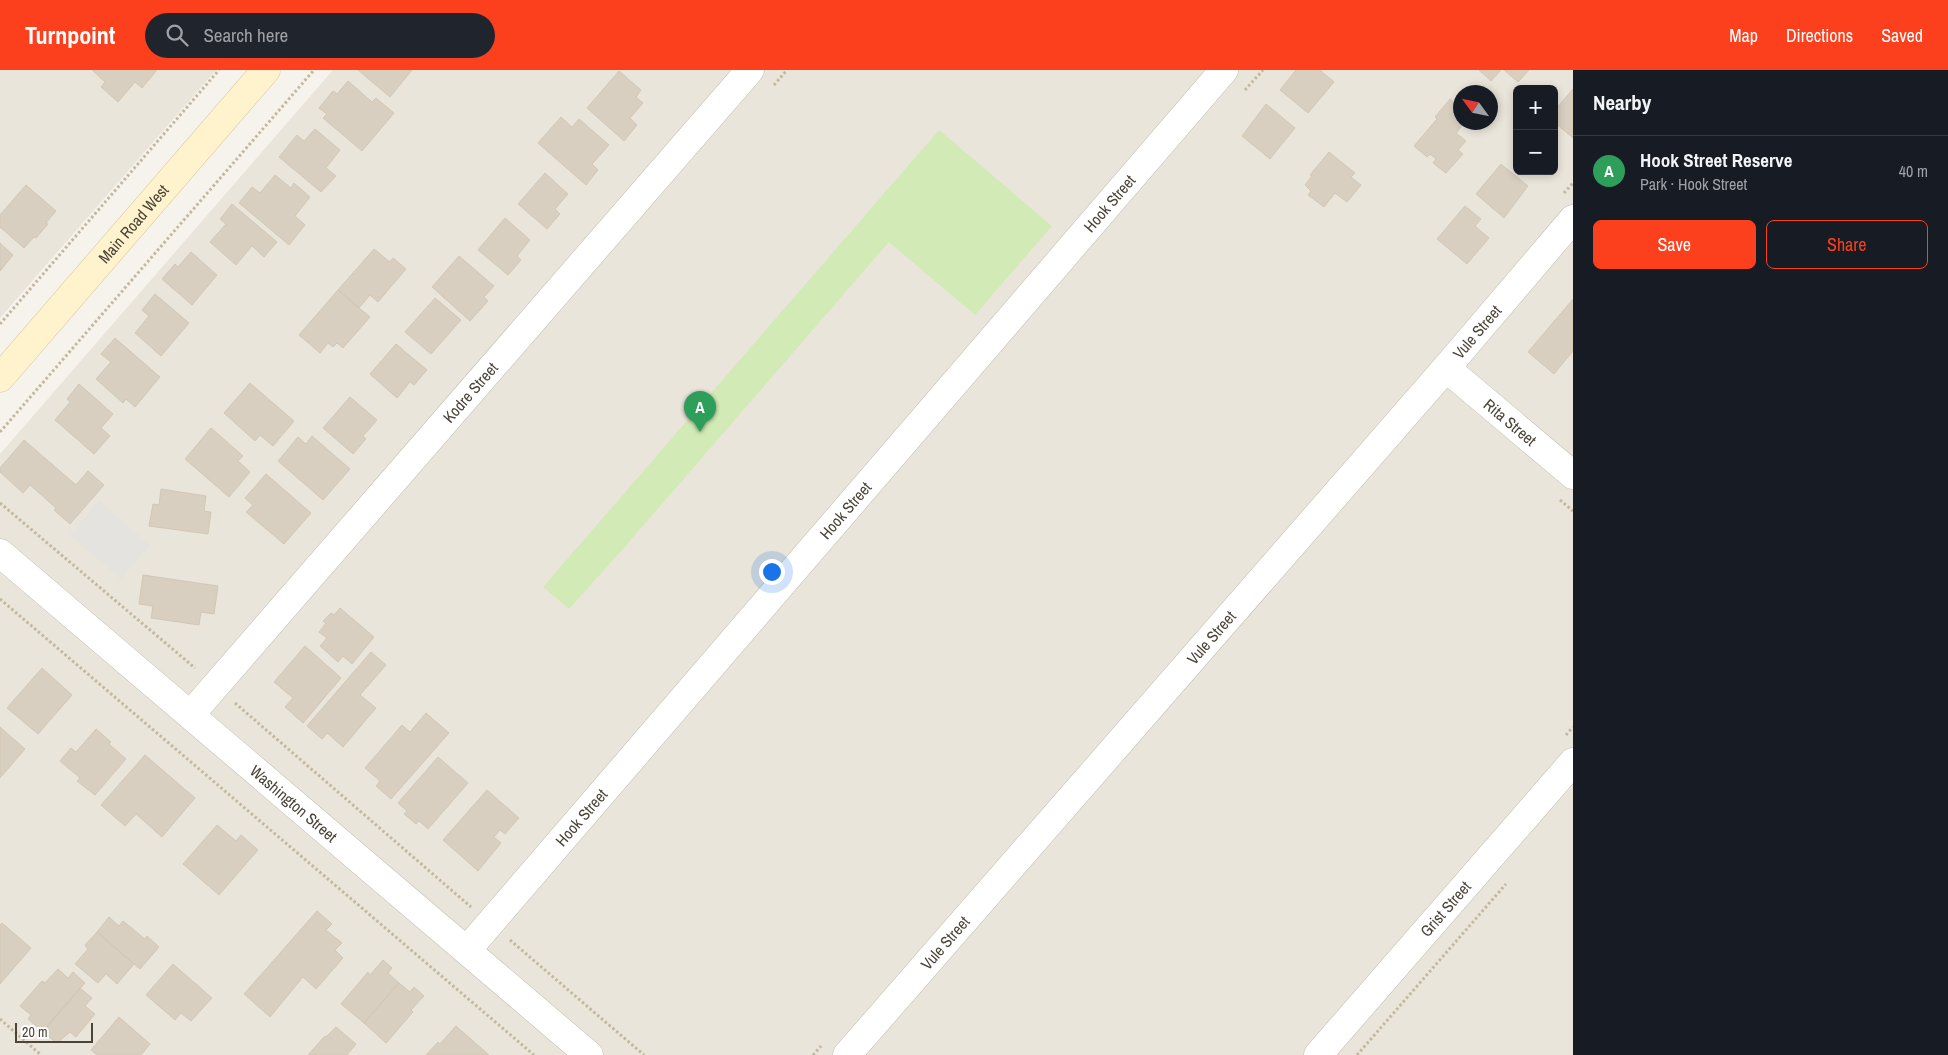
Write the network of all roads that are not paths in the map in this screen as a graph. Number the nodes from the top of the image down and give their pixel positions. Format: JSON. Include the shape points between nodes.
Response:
{"nodes":[{"id":1,"x":266,"y":70,"type":"edge"},
{"id":2,"x":750,"y":70,"type":"edge"},
{"id":3,"x":1224,"y":70,"type":"edge"},
{"id":4,"x":1573,"y":219,"type":"edge"},
{"id":5,"x":1446,"y":368,"type":"junction"},
{"id":6,"x":0,"y":378,"type":"edge"},
{"id":7,"x":1573,"y":476,"type":"edge"},
{"id":8,"x":0,"y":552,"type":"edge"},
{"id":9,"x":191,"y":714,"type":"junction"},
{"id":10,"x":1573,"y":762,"type":"edge"},
{"id":11,"x":467,"y":950,"type":"junction"},
{"id":12,"x":589,"y":1055,"type":"edge"},
{"id":13,"x":847,"y":1055,"type":"edge"},
{"id":14,"x":1318,"y":1055,"type":"edge"}],
"edges":[{"from":1,"to":6,"type":"main road","name":"Main Road West"},
{"from":2,"to":9,"type":"street","name":"Kodre Street"},
{"from":3,"to":11,"type":"street","name":"Hook Street"},
{"from":4,"to":5,"type":"street","name":"Vule Street"},
{"from":5,"to":7,"type":"street","name":"Rita Street"},
{"from":5,"to":13,"type":"street","name":"Vule Street"},
{"from":8,"to":9,"type":"street","name":"Washington Street"},
{"from":9,"to":11,"type":"street","name":"Washington Street"},
{"from":10,"to":14,"type":"street","name":"Grist Street"},
{"from":11,"to":12,"type":"street","name":"Washington Street"}]}
